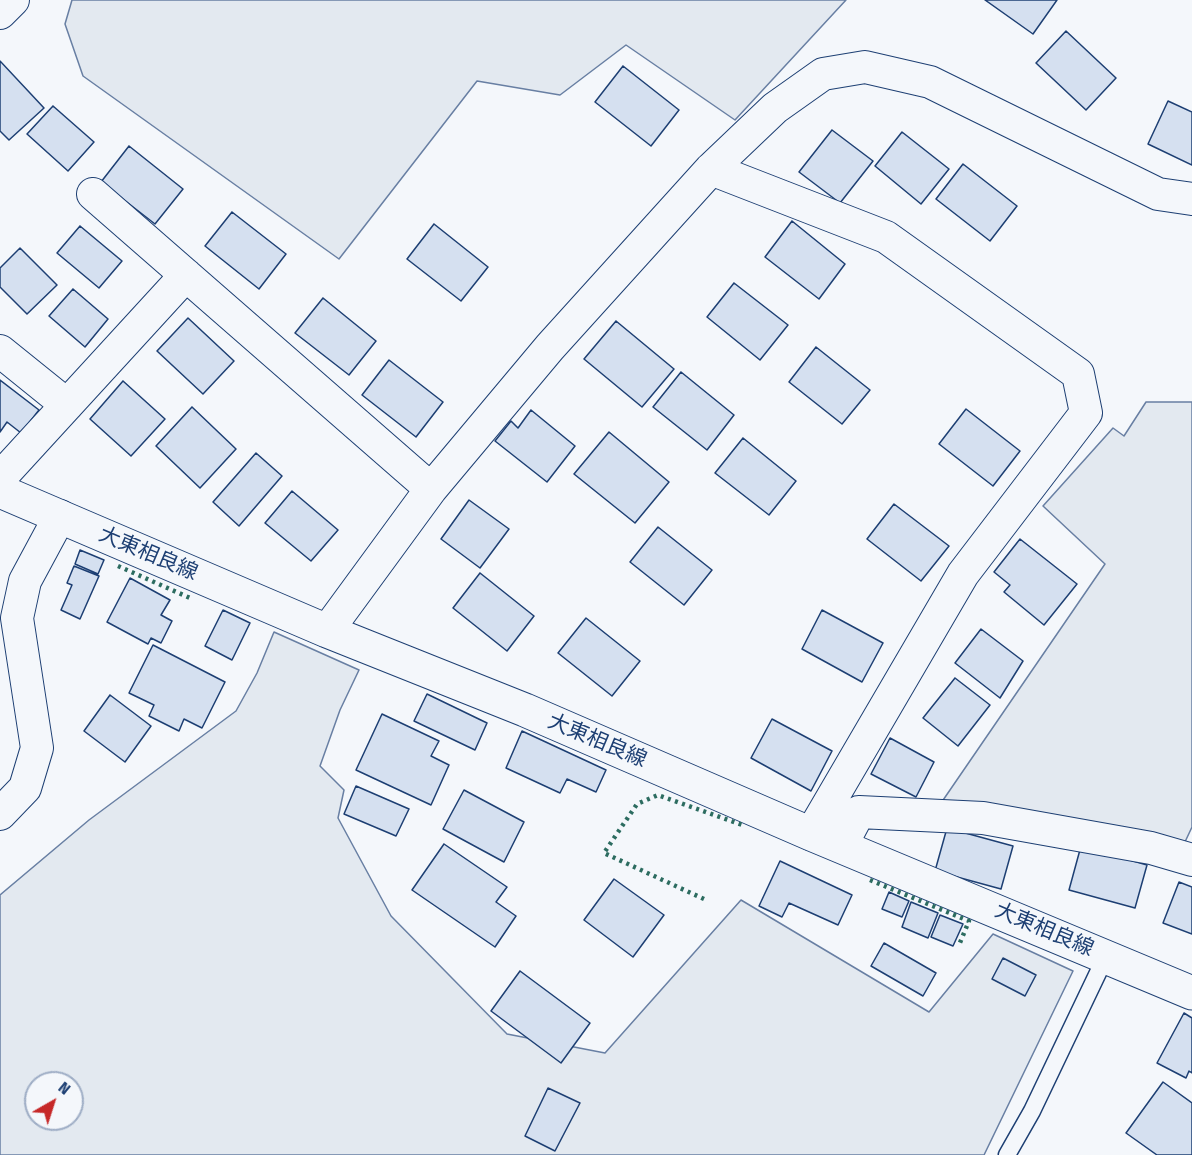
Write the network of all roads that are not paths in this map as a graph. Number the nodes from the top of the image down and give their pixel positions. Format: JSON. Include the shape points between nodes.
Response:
{"nodes":[{"id":1,"x":13,"y":0,"type":"edge"},
{"id":2,"x":0,"y":13,"type":"edge"},
{"id":3,"x":711,"y":169,"type":"junction"},
{"id":4,"x":93,"y":194,"type":"dead end"},
{"id":5,"x":1192,"y":199,"type":"edge"},
{"id":6,"x":186,"y":276,"type":"junction"},
{"id":7,"x":0,"y":351,"type":"edge"},
{"id":8,"x":67,"y":405,"type":"junction"},
{"id":9,"x":0,"y":478,"type":"edge"},
{"id":10,"x":431,"y":489,"type":"junction"},
{"id":11,"x":0,"y":491,"type":"edge"},
{"id":12,"x":60,"y":516,"type":"junction"},
{"id":13,"x":327,"y":631,"type":"junction"},
{"id":14,"x":0,"y":814,"type":"edge"},
{"id":15,"x":811,"y":834,"type":"junction"},
{"id":16,"x":841,"y":846,"type":"junction"},
{"id":17,"x":1192,"y":860,"type":"edge"},
{"id":18,"x":1106,"y":956,"type":"junction"},
{"id":19,"x":1192,"y":993,"type":"edge"},
{"id":20,"x":1007,"y":1155,"type":"edge"}],
"edges":[{"from":1,"to":2,"type":"street"},
{"from":3,"to":5,"type":"street","via":[[775,108],[823,74],[866,67],[930,82],[1158,194]]},
{"from":3,"to":10,"type":"street","via":[[550,347]]},
{"from":3,"to":15,"type":"street","via":[[886,237],[1078,374],[1086,413],[963,574]]},
{"from":4,"to":6,"type":"street"},
{"from":6,"to":8,"type":"street"},
{"from":6,"to":10,"type":"street"},
{"from":7,"to":8,"type":"street"},
{"from":8,"to":9,"type":"street"},
{"from":10,"to":13,"type":"street"},
{"from":11,"to":12,"type":"main road","name":"大東相良線"},
{"from":12,"to":13,"type":"main road","name":"大東相良線"},
{"from":12,"to":14,"type":"street","via":[[25,581],[17,618],[37,748],[25,788]]},
{"from":13,"to":15,"type":"main road","name":"大東相良線","via":[[525,710]]},
{"from":15,"to":16,"type":"main road","name":"大東相良線"},
{"from":16,"to":17,"type":"street","via":[[859,812],[983,818],[1151,848]]},
{"from":16,"to":18,"type":"main road","name":"大東相良線"},
{"from":18,"to":19,"type":"main road","name":"大東相良線"},
{"from":18,"to":20,"type":"lane","via":[[1032,1112]]}]}
